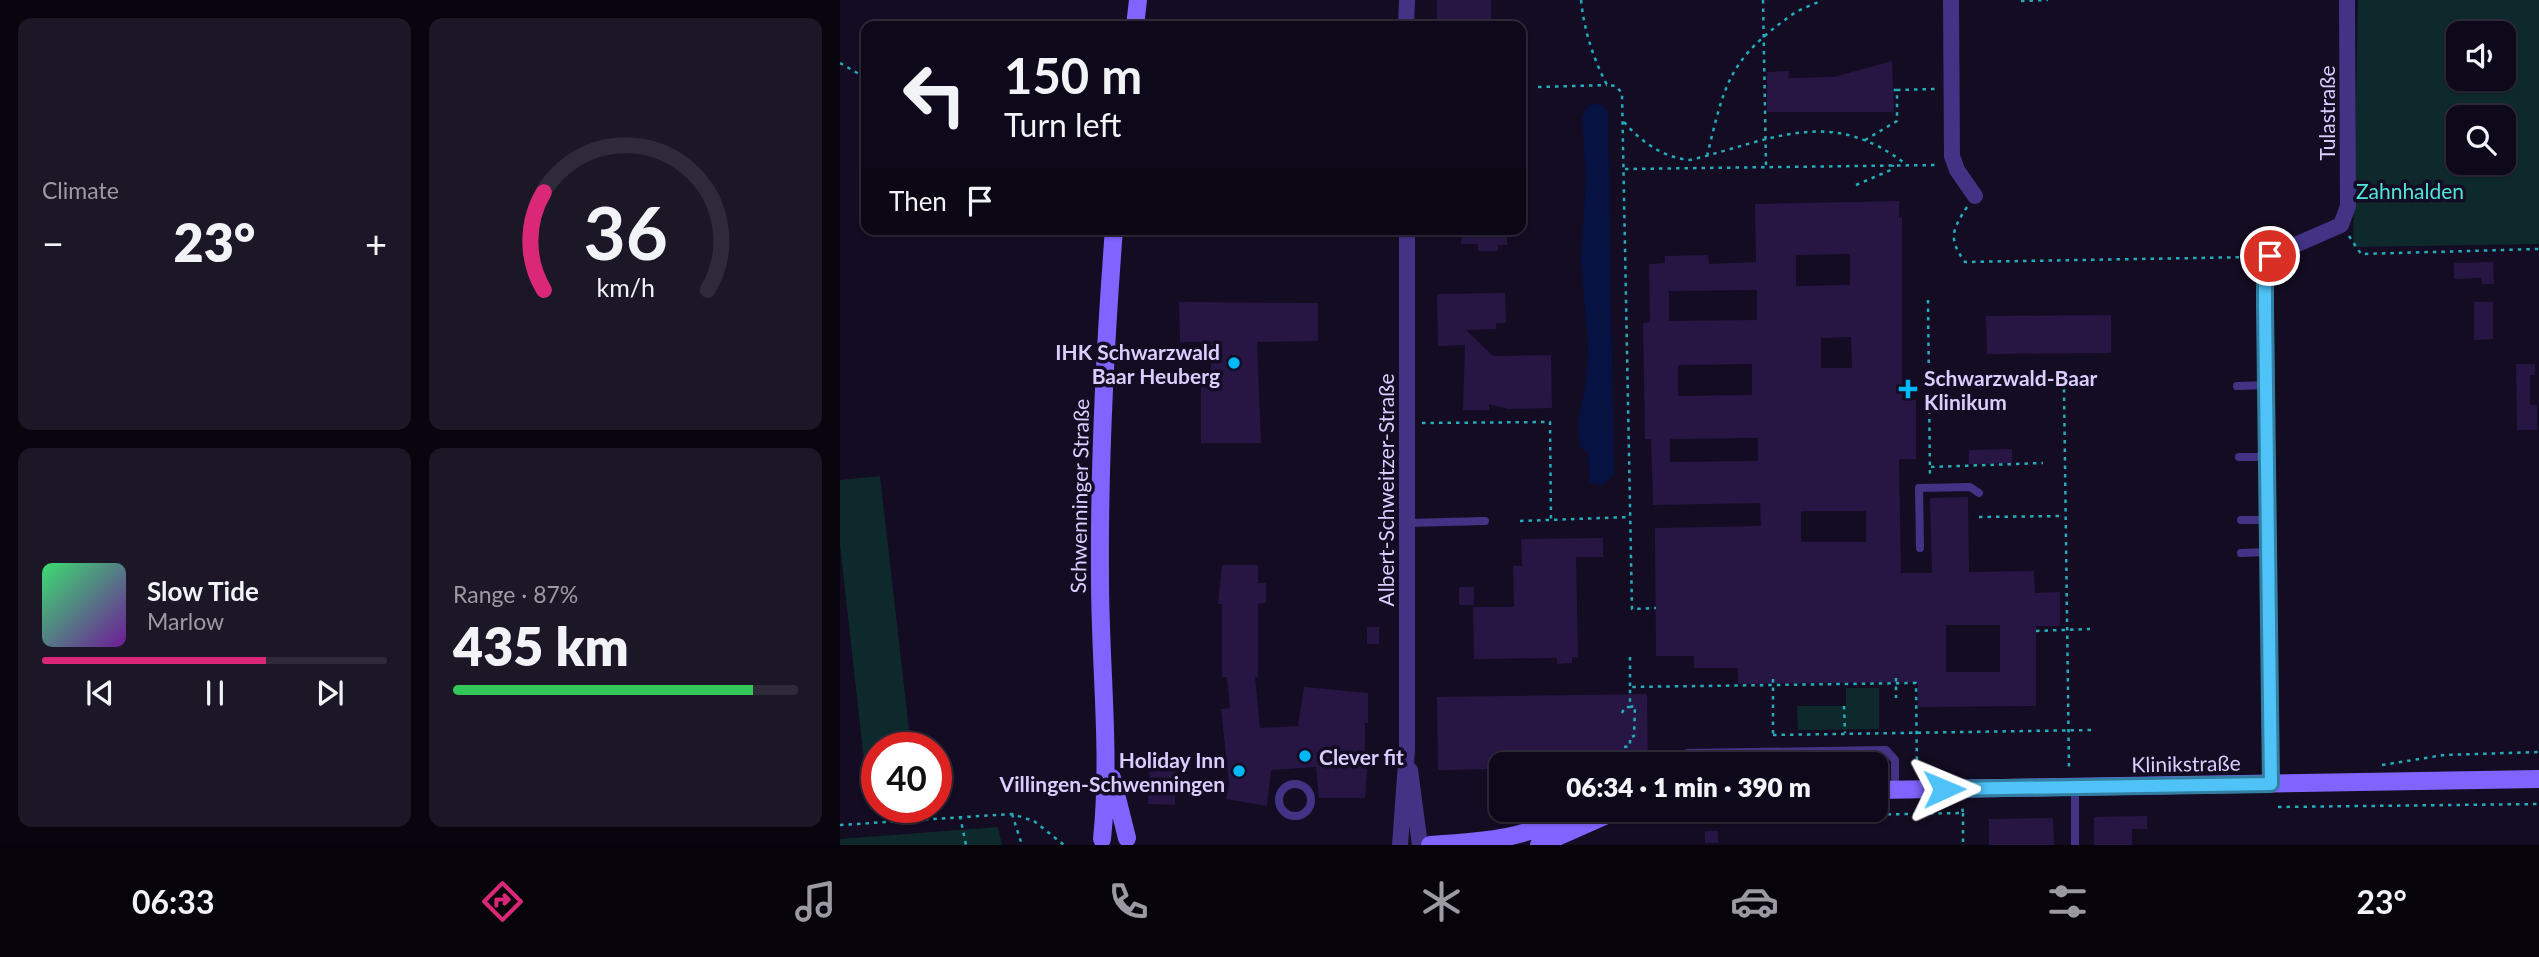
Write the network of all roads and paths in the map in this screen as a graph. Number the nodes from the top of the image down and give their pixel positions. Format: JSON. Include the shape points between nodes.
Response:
{"nodes":[{"id":1,"x":1138,"y":0,"type":"edge"},
{"id":2,"x":1407,"y":0,"type":"edge"},
{"id":3,"x":1581,"y":0,"type":"edge"},
{"id":4,"x":1763,"y":0,"type":"edge"},
{"id":5,"x":1822,"y":0,"type":"edge"},
{"id":6,"x":1951,"y":0,"type":"edge"},
{"id":7,"x":2048,"y":0,"type":"edge"},
{"id":8,"x":2347,"y":0,"type":"edge"},
{"id":9,"x":2021,"y":1,"type":"edge"},
{"id":10,"x":1136,"y":21,"type":"edge"},
{"id":11,"x":1406,"y":21,"type":"edge"},
{"id":12,"x":1763,"y":37,"type":"junction"},
{"id":13,"x":840,"y":63,"type":"edge"},
{"id":14,"x":861,"y":75,"type":"edge"},
{"id":15,"x":1607,"y":85,"type":"junction"},
{"id":16,"x":1538,"y":87,"type":"dead end"},
{"id":17,"x":1935,"y":89,"type":"dead end"},
{"id":18,"x":1624,"y":122,"type":"junction"},
{"id":19,"x":1765,"y":138,"type":"junction"},
{"id":20,"x":1866,"y":140,"type":"junction"},
{"id":21,"x":1707,"y":156,"type":"junction"},
{"id":22,"x":1766,"y":165,"type":"junction"},
{"id":23,"x":1893,"y":165,"type":"junction"},
{"id":24,"x":1907,"y":165,"type":"junction"},
{"id":25,"x":1937,"y":165,"type":"dead end"},
{"id":26,"x":1625,"y":169,"type":"junction"},
{"id":27,"x":1856,"y":185,"type":"dead end"},
{"id":28,"x":1975,"y":196,"type":"joint"},
{"id":29,"x":2342,"y":225,"type":"junction"},
{"id":30,"x":1091,"y":235,"type":"edge"},
{"id":31,"x":1114,"y":235,"type":"edge"},
{"id":32,"x":1407,"y":235,"type":"edge"},
{"id":33,"x":1096,"y":239,"type":"dead end"},
{"id":34,"x":2539,"y":249,"type":"edge"},
{"id":35,"x":2270,"y":256,"type":"junction"},
{"id":36,"x":1928,"y":300,"type":"dead end"},
{"id":37,"x":2237,"y":386,"type":"dead end"},
{"id":38,"x":2267,"y":386,"type":"junction"},
{"id":39,"x":2064,"y":389,"type":"dead end"},
{"id":40,"x":1422,"y":423,"type":"dead end"},
{"id":41,"x":2239,"y":457,"type":"dead end"},
{"id":42,"x":2268,"y":457,"type":"junction"},
{"id":43,"x":2043,"y":463,"type":"dead end"},
{"id":44,"x":1930,"y":467,"type":"junction"},
{"id":45,"x":1930,"y":488,"type":"junction"},
{"id":46,"x":1979,"y":493,"type":"dead end"},
{"id":47,"x":2064,"y":516,"type":"junction"},
{"id":48,"x":1630,"y":517,"type":"junction"},
{"id":49,"x":1979,"y":517,"type":"dead end"},
{"id":50,"x":1551,"y":520,"type":"junction"},
{"id":51,"x":2241,"y":520,"type":"dead end"},
{"id":52,"x":2266,"y":520,"type":"junction"},
{"id":53,"x":1520,"y":521,"type":"dead end"},
{"id":54,"x":1485,"y":522,"type":"dead end"},
{"id":55,"x":1406,"y":523,"type":"junction"},
{"id":56,"x":1920,"y":548,"type":"dead end"},
{"id":57,"x":2267,"y":552,"type":"junction"},
{"id":58,"x":2241,"y":553,"type":"dead end"},
{"id":59,"x":1656,"y":608,"type":"dead end"},
{"id":60,"x":2090,"y":629,"type":"dead end"},
{"id":61,"x":2067,"y":630,"type":"junction"},
{"id":62,"x":2036,"y":631,"type":"dead end"},
{"id":63,"x":1630,"y":657,"type":"dead end"},
{"id":64,"x":1896,"y":678,"type":"dead end"},
{"id":65,"x":1773,"y":679,"type":"dead end"},
{"id":66,"x":1835,"y":679,"type":"dead end"},
{"id":67,"x":1896,"y":683,"type":"junction"},
{"id":68,"x":1835,"y":684,"type":"junction"},
{"id":69,"x":1773,"y":685,"type":"junction"},
{"id":70,"x":1630,"y":687,"type":"junction"},
{"id":71,"x":1896,"y":698,"type":"dead end"},
{"id":72,"x":1844,"y":706,"type":"dead end"},
{"id":73,"x":1630,"y":707,"type":"junction"},
{"id":74,"x":1622,"y":713,"type":"dead end"},
{"id":75,"x":2068,"y":730,"type":"junction"},
{"id":76,"x":2092,"y":730,"type":"dead end"},
{"id":77,"x":1916,"y":732,"type":"junction"},
{"id":78,"x":1845,"y":733,"type":"junction"},
{"id":79,"x":1773,"y":735,"type":"junction"},
{"id":80,"x":1773,"y":743,"type":"dead end"},
{"id":81,"x":1623,"y":747,"type":"dead end"},
{"id":82,"x":1407,"y":750,"type":"junction"},
{"id":83,"x":1754,"y":752,"type":"edge"},
{"id":84,"x":1888,"y":752,"type":"edge"},
{"id":85,"x":1888,"y":752,"type":"edge"},
{"id":86,"x":2539,"y":752,"type":"edge"},
{"id":87,"x":1108,"y":765,"type":"junction"},
{"id":88,"x":2374,"y":766,"type":"dead end"},
{"id":89,"x":2069,"y":768,"type":"dead end"},
{"id":90,"x":1917,"y":771,"type":"dead end"},
{"id":91,"x":2539,"y":779,"type":"edge"},
{"id":92,"x":2271,"y":784,"type":"junction"},
{"id":93,"x":2075,"y":787,"type":"junction"},
{"id":94,"x":1888,"y":789,"type":"edge"},
{"id":95,"x":1895,"y":789,"type":"junction"},
{"id":96,"x":1961,"y":789,"type":"junction"},
{"id":97,"x":2539,"y":804,"type":"edge"},
{"id":98,"x":2277,"y":807,"type":"dead end"},
{"id":99,"x":1286,"y":813,"type":"joint"},
{"id":100,"x":1963,"y":813,"type":"junction"},
{"id":101,"x":1012,"y":814,"type":"junction"},
{"id":102,"x":1888,"y":814,"type":"edge"},
{"id":103,"x":960,"y":816,"type":"junction"},
{"id":104,"x":1556,"y":822,"type":"edge"},
{"id":105,"x":1600,"y":822,"type":"edge"},
{"id":106,"x":840,"y":825,"type":"edge"},
{"id":107,"x":1134,"y":841,"type":"edge"},
{"id":108,"x":1097,"y":842,"type":"edge"},
{"id":109,"x":966,"y":845,"type":"edge"},
{"id":110,"x":1022,"y":845,"type":"edge"},
{"id":111,"x":1064,"y":845,"type":"edge"},
{"id":112,"x":1400,"y":845,"type":"edge"},
{"id":113,"x":1420,"y":845,"type":"edge"},
{"id":114,"x":1430,"y":845,"type":"edge"},
{"id":115,"x":1539,"y":845,"type":"edge"},
{"id":116,"x":1963,"y":845,"type":"edge"},
{"id":117,"x":2075,"y":845,"type":"edge"}],
"edges":[{"from":1,"to":10,"type":"street"},
{"from":2,"to":11,"type":"street"},
{"from":3,"to":15,"type":"path","via":[[1586,34]]},
{"from":4,"to":12,"type":"path"},
{"from":5,"to":12,"type":"path"},
{"from":6,"to":28,"type":"street","via":[[1952,156]]},
{"from":7,"to":9,"type":"path"},
{"from":8,"to":29,"type":"street","name":"Tulastraße","via":[[2348,206]]},
{"from":12,"to":19,"type":"path"},
{"from":12,"to":21,"type":"path","via":[[1730,75]]},
{"from":13,"to":14,"type":"path"},
{"from":15,"to":16,"type":"path"},
{"from":15,"to":18,"type":"path","via":[[1622,93]]},
{"from":17,"to":20,"type":"path","via":[[1895,90],[1897,121]]},
{"from":18,"to":21,"type":"path","via":[[1657,151],[1676,159]]},
{"from":18,"to":26,"type":"path"},
{"from":19,"to":20,"type":"path","via":[[1826,131]]},
{"from":19,"to":21,"type":"path"},
{"from":19,"to":22,"type":"path"},
{"from":20,"to":24,"type":"path"},
{"from":22,"to":23,"type":"path"},
{"from":22,"to":26,"type":"path"},
{"from":23,"to":24,"type":"path"},
{"from":23,"to":27,"type":"path","via":[[1893,169]]},
{"from":24,"to":25,"type":"path"},
{"from":26,"to":48,"type":"path"},
{"from":28,"to":35,"type":"path","via":[[1954,232],[1954,247],[1965,262]]},
{"from":29,"to":34,"type":"path","via":[[2361,254]]},
{"from":29,"to":35,"type":"street"},
{"from":30,"to":33,"type":"path"},
{"from":31,"to":87,"type":"street","name":"Schwenninger Straße","via":[[1100,460]]},
{"from":32,"to":55,"type":"street","name":"Albert-Schweitzer-Straße"},
{"from":35,"to":38,"type":"street","via":[[2265,270]]},
{"from":36,"to":44,"type":"path"},
{"from":37,"to":38,"type":"lane"},
{"from":38,"to":42,"type":"street"},
{"from":39,"to":47,"type":"path"},
{"from":40,"to":50,"type":"path","via":[[1550,422]]},
{"from":41,"to":42,"type":"lane"},
{"from":42,"to":52,"type":"street"},
{"from":43,"to":44,"type":"path"},
{"from":44,"to":45,"type":"path"},
{"from":45,"to":46,"type":"lane","via":[[1969,487]]},
{"from":45,"to":56,"type":"lane","via":[[1919,488]]},
{"from":47,"to":49,"type":"path"},
{"from":47,"to":61,"type":"path"},
{"from":48,"to":50,"type":"path"},
{"from":48,"to":59,"type":"path","via":[[1632,609]]},
{"from":50,"to":53,"type":"path"},
{"from":51,"to":52,"type":"lane"},
{"from":52,"to":57,"type":"street"},
{"from":54,"to":55,"type":"lane"},
{"from":55,"to":82,"type":"street","name":"Albert-Schweitzer-Straße"},
{"from":57,"to":58,"type":"lane"},
{"from":57,"to":92,"type":"street"},
{"from":60,"to":61,"type":"path"},
{"from":61,"to":62,"type":"path"},
{"from":61,"to":75,"type":"path"},
{"from":63,"to":70,"type":"path"},
{"from":64,"to":67,"type":"path"},
{"from":65,"to":69,"type":"path"},
{"from":66,"to":68,"type":"path"},
{"from":67,"to":68,"type":"path"},
{"from":67,"to":71,"type":"path"},
{"from":67,"to":77,"type":"path","via":[[1916,683]]},
{"from":68,"to":69,"type":"path"},
{"from":69,"to":70,"type":"path"},
{"from":69,"to":79,"type":"path"},
{"from":70,"to":73,"type":"path"},
{"from":72,"to":78,"type":"path"},
{"from":73,"to":74,"type":"path"},
{"from":73,"to":81,"type":"path","via":[[1635,706],[1634,736],[1630,746]]},
{"from":75,"to":76,"type":"path"},
{"from":75,"to":77,"type":"path"},
{"from":75,"to":89,"type":"path"},
{"from":77,"to":78,"type":"path"},
{"from":77,"to":90,"type":"path"},
{"from":78,"to":79,"type":"path"},
{"from":79,"to":80,"type":"path"},
{"from":82,"to":112,"type":"street","name":"Albert-Schweitzer-Straße"},
{"from":82,"to":113,"type":"street","name":"Albert-Schweitzer-Straße"},
{"from":83,"to":85,"type":"lane"},
{"from":84,"to":95,"type":"lane","via":[[1895,760]]},
{"from":86,"to":88,"type":"path","via":[[2444,755]]},
{"from":87,"to":107,"type":"street","name":"Schwenninger Straße"},
{"from":87,"to":108,"type":"street","name":"Schwenninger Straße"},
{"from":91,"to":92,"type":"street","name":"Klinikstraße"},
{"from":92,"to":93,"type":"street","name":"Klinikstraße"},
{"from":93,"to":96,"type":"street","name":"Klinikstraße"},
{"from":93,"to":117,"type":"lane"},
{"from":94,"to":95,"type":"street","name":"Klinikstraße"},
{"from":95,"to":96,"type":"street","name":"Klinikstraße"},
{"from":96,"to":100,"type":"path"},
{"from":97,"to":98,"type":"path"},
{"from":99,"to":99,"type":"lane","via":[[1301,815],[1309,807],[1311,797],[1302,785],[1287,786],[1280,793],[1279,804]]},
{"from":100,"to":102,"type":"path"},
{"from":100,"to":116,"type":"path"},
{"from":101,"to":103,"type":"path"},
{"from":101,"to":110,"type":"path"},
{"from":101,"to":111,"type":"path","via":[[1034,821]]},
{"from":103,"to":106,"type":"path"},
{"from":103,"to":109,"type":"path"},
{"from":104,"to":114,"type":"street","via":[[1520,836]]},
{"from":105,"to":115,"type":"street"},
{"from":107,"to":108,"type":"street"}]}
